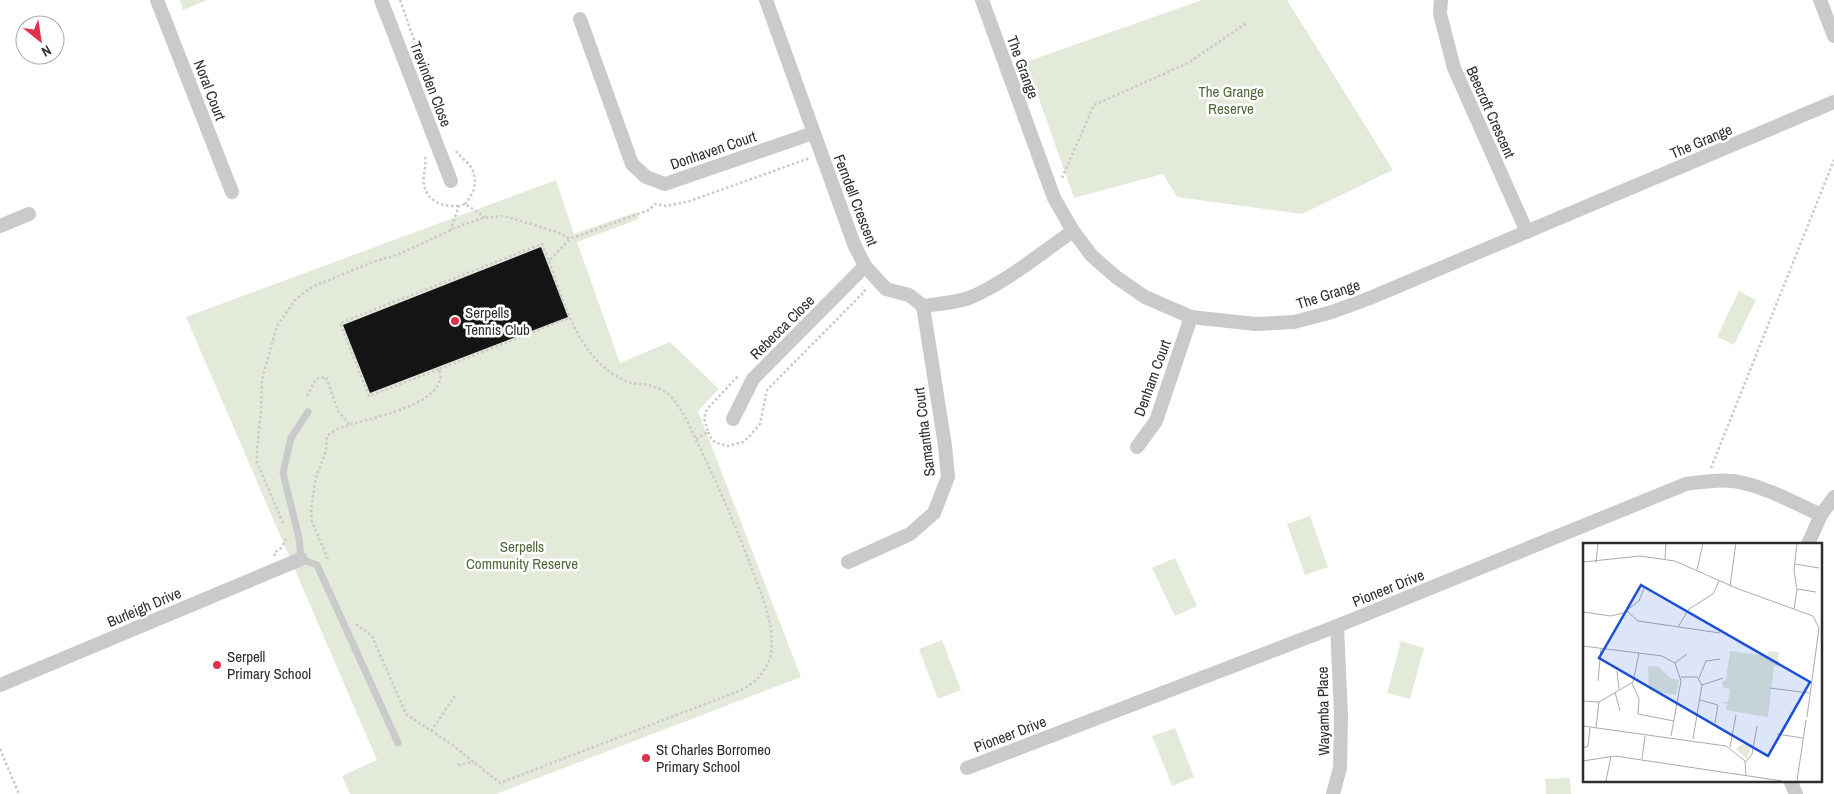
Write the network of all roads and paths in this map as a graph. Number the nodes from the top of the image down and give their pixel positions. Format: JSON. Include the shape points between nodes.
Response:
{"nodes":[{"id":1,"x":157,"y":0,"type":"edge"},
{"id":2,"x":381,"y":0,"type":"edge"},
{"id":3,"x":400,"y":0,"type":"edge"},
{"id":4,"x":766,"y":0,"type":"edge"},
{"id":5,"x":982,"y":0,"type":"edge"},
{"id":6,"x":1441,"y":0,"type":"edge"},
{"id":7,"x":1820,"y":0,"type":"edge"},
{"id":8,"x":580,"y":19,"type":"dead end"},
{"id":9,"x":1248,"y":22,"type":"dead end"},
{"id":10,"x":1834,"y":36,"type":"edge"},
{"id":11,"x":422,"y":64,"type":"dead end"},
{"id":12,"x":1834,"y":102,"type":"edge"},
{"id":13,"x":813,"y":133,"type":"junction"},
{"id":14,"x":452,"y":147,"type":"dead end"},
{"id":15,"x":422,"y":150,"type":"dead end"},
{"id":16,"x":1834,"y":160,"type":"edge"},
{"id":17,"x":810,"y":169,"type":"dead end"},
{"id":18,"x":451,"y":180,"type":"dead end"},
{"id":19,"x":232,"y":192,"type":"dead end"},
{"id":20,"x":1054,"y":198,"type":"junction"},
{"id":21,"x":465,"y":204,"type":"junction"},
{"id":22,"x":459,"y":206,"type":"junction"},
{"id":23,"x":29,"y":214,"type":"dead end"},
{"id":24,"x":486,"y":218,"type":"junction"},
{"id":25,"x":0,"y":226,"type":"edge"},
{"id":26,"x":450,"y":231,"type":"junction"},
{"id":27,"x":1073,"y":231,"type":"junction"},
{"id":28,"x":1527,"y":232,"type":"junction"},
{"id":29,"x":570,"y":239,"type":"junction"},
{"id":30,"x":549,"y":261,"type":"junction"},
{"id":31,"x":865,"y":266,"type":"junction"},
{"id":32,"x":923,"y":306,"type":"junction"},
{"id":33,"x":1191,"y":317,"type":"junction"},
{"id":34,"x":570,"y":318,"type":"junction"},
{"id":35,"x":439,"y":369,"type":"junction"},
{"id":36,"x":307,"y":396,"type":"dead end"},
{"id":37,"x":308,"y":412,"type":"dead end"},
{"id":38,"x":732,"y":419,"type":"dead end"},
{"id":39,"x":350,"y":425,"type":"junction"},
{"id":40,"x":1137,"y":447,"type":"dead end"},
{"id":41,"x":1705,"y":482,"type":"junction"},
{"id":42,"x":1834,"y":497,"type":"edge"},
{"id":43,"x":1821,"y":516,"type":"junction"},
{"id":44,"x":283,"y":524,"type":"dead end"},
{"id":45,"x":286,"y":532,"type":"dead end"},
{"id":46,"x":1808,"y":543,"type":"edge"},
{"id":47,"x":301,"y":558,"type":"junction"},
{"id":48,"x":278,"y":561,"type":"dead end"},
{"id":49,"x":328,"y":561,"type":"dead end"},
{"id":50,"x":848,"y":562,"type":"dead end"},
{"id":51,"x":355,"y":623,"type":"dead end"},
{"id":52,"x":1337,"y":626,"type":"junction"},
{"id":53,"x":0,"y":685,"type":"edge"},
{"id":54,"x":455,"y":696,"type":"dead end"},
{"id":55,"x":431,"y":731,"type":"junction"},
{"id":56,"x":398,"y":743,"type":"dead end"},
{"id":57,"x":0,"y":749,"type":"edge"},
{"id":58,"x":474,"y":762,"type":"junction"},
{"id":59,"x":458,"y":764,"type":"dead end"},
{"id":60,"x":967,"y":768,"type":"dead end"},
{"id":61,"x":1791,"y":782,"type":"edge"},
{"id":62,"x":19,"y":794,"type":"edge"},
{"id":63,"x":1333,"y":794,"type":"edge"},
{"id":64,"x":1796,"y":794,"type":"edge"}],
"edges":[{"from":1,"to":19,"type":"street","name":"Noral Court"},
{"from":2,"to":18,"type":"street","name":"Trevinden Close"},
{"from":3,"to":11,"type":"path"},
{"from":4,"to":13,"type":"street","name":"Ferndell Crescent"},
{"from":5,"to":20,"type":"street","name":"The Grange"},
{"from":6,"to":28,"type":"street","name":"Beecroft Crescent","via":[[1440,14],[1454,68]]},
{"from":7,"to":10,"type":"street"},
{"from":8,"to":13,"type":"street","name":"Donhaven Court","via":[[632,164],[646,177],[665,184]]},
{"from":9,"to":20,"type":"path","via":[[1188,63],[1094,105]]},
{"from":12,"to":28,"type":"street","name":"The Grange"},
{"from":13,"to":31,"type":"street","name":"Ferndell Crescent"},
{"from":14,"to":21,"type":"path","via":[[475,176],[472,196]]},
{"from":15,"to":22,"type":"path","via":[[426,159],[424,186],[428,193],[439,204]]},
{"from":16,"to":41,"type":"path"},
{"from":17,"to":29,"type":"path","via":[[807,160],[690,201],[666,206],[655,204],[649,210]]},
{"from":20,"to":27,"type":"street","name":"The Grange"},
{"from":21,"to":22,"type":"path"},
{"from":21,"to":24,"type":"path"},
{"from":22,"to":26,"type":"path"},
{"from":23,"to":25,"type":"street"},
{"from":24,"to":26,"type":"path"},
{"from":24,"to":29,"type":"path","via":[[504,216]]},
{"from":26,"to":44,"type":"path","via":[[312,287],[296,300],[277,326],[262,379],[257,462]]},
{"from":27,"to":32,"type":"street","via":[[992,286],[968,298]]},
{"from":27,"to":33,"type":"street","name":"The Grange","via":[[1092,256],[1116,277],[1145,298]]},
{"from":28,"to":33,"type":"street","name":"The Grange","via":[[1370,298],[1294,322],[1256,324]]},
{"from":29,"to":30,"type":"path"},
{"from":30,"to":34,"type":"path"},
{"from":30,"to":35,"type":"path","via":[[542,244],[340,323],[369,396]]},
{"from":31,"to":32,"type":"street","name":"Ferndell Crescent","via":[[886,289],[909,295]]},
{"from":31,"to":38,"type":"street","name":"Rebecca Close","via":[[753,379]]},
{"from":32,"to":50,"type":"street","name":"Samantha Court","via":[[948,477],[934,513],[910,534]]},
{"from":33,"to":40,"type":"street","name":"Denham Court","via":[[1156,422]]},
{"from":34,"to":35,"type":"path"},
{"from":34,"to":58,"type":"path","via":[[594,358],[610,374],[629,383],[649,385],[676,401],[714,477],[765,604],[771,654],[764,671],[751,686],[500,784]]},
{"from":35,"to":39,"type":"path","via":[[440,380],[435,390],[418,403]]},
{"from":36,"to":39,"type":"path","via":[[316,379],[326,377],[338,411]]},
{"from":37,"to":47,"type":"lane","via":[[291,438],[283,473]]},
{"from":39,"to":49,"type":"path","via":[[326,436],[326,451],[310,510]]},
{"from":41,"to":43,"type":"street","name":"Pioneer Drive","via":[[1733,481],[1769,492]]},
{"from":41,"to":52,"type":"street","name":"Pioneer Drive","via":[[1686,484]]},
{"from":42,"to":43,"type":"street"},
{"from":43,"to":46,"type":"street"},
{"from":45,"to":48,"type":"path","via":[[288,539],[274,553]]},
{"from":47,"to":53,"type":"street","name":"Burleigh Drive"},
{"from":47,"to":56,"type":"lane","via":[[317,566]]},
{"from":51,"to":55,"type":"path","via":[[372,636],[406,714]]},
{"from":52,"to":60,"type":"street","name":"Pioneer Drive"},
{"from":52,"to":63,"type":"street","name":"Wayamba Place","via":[[1340,768]]},
{"from":54,"to":55,"type":"path"},
{"from":55,"to":58,"type":"path"},
{"from":57,"to":62,"type":"path"},
{"from":58,"to":59,"type":"path"},
{"from":61,"to":64,"type":"street"}]}
